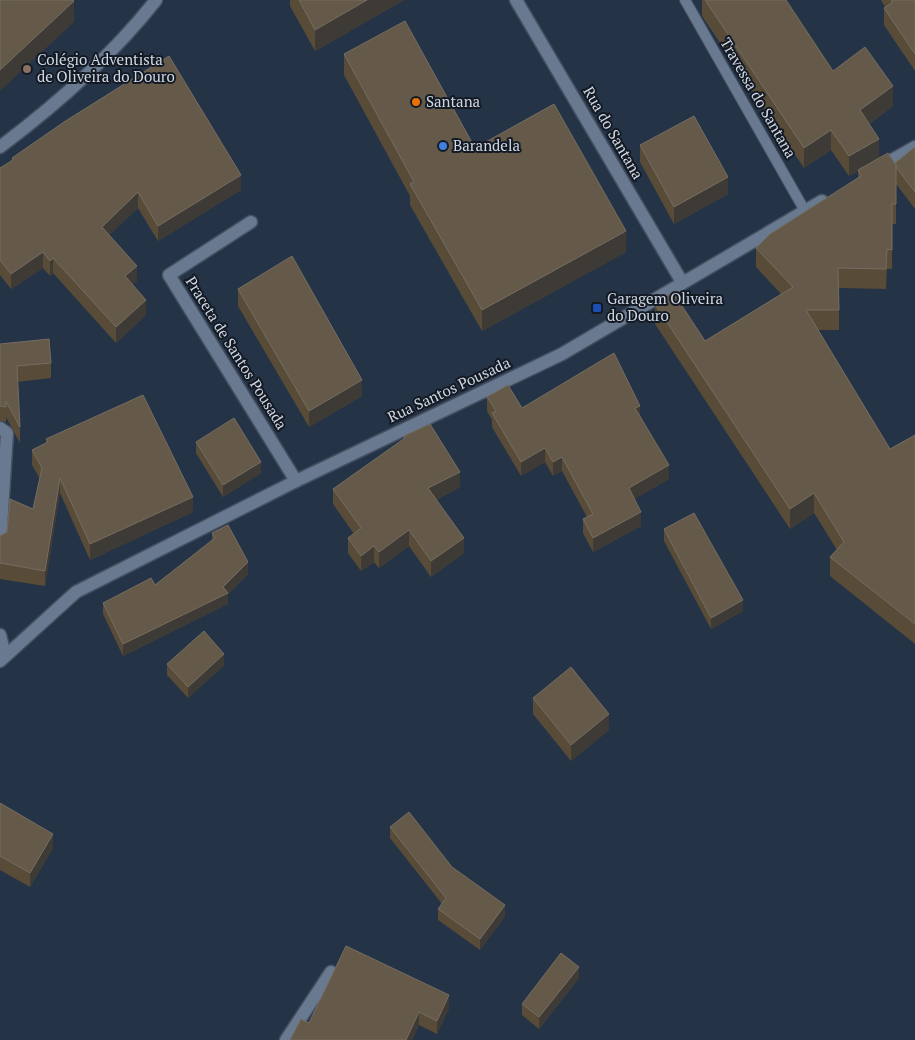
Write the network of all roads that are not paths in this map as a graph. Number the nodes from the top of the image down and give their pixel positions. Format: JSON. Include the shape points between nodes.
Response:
{"nodes":[{"id":1,"x":156,"y":0,"type":"edge"},
{"id":2,"x":516,"y":0,"type":"edge"},
{"id":3,"x":685,"y":0,"type":"edge"},
{"id":4,"x":0,"y":147,"type":"edge"},
{"id":5,"x":915,"y":147,"type":"edge"},
{"id":6,"x":864,"y":177,"type":"edge"},
{"id":7,"x":831,"y":196,"type":"edge"},
{"id":8,"x":805,"y":212,"type":"junction"},
{"id":9,"x":251,"y":222,"type":"dead end"},
{"id":10,"x":682,"y":282,"type":"junction"},
{"id":11,"x":0,"y":428,"type":"edge"},
{"id":12,"x":296,"y":481,"type":"junction"},
{"id":13,"x":0,"y":543,"type":"edge"},
{"id":14,"x":0,"y":635,"type":"edge"},
{"id":15,"x":2,"y":657,"type":"edge"},
{"id":16,"x":331,"y":972,"type":"edge"},
{"id":17,"x":286,"y":1040,"type":"edge"}],
"edges":[{"from":1,"to":4,"type":"street","via":[[126,38]]},
{"from":2,"to":10,"type":"street","name":"Rua do Santana"},
{"from":3,"to":8,"type":"lane","name":"Travessa do Santana"},
{"from":5,"to":6,"type":"street"},
{"from":7,"to":8,"type":"street","name":"Rua Santos Pousada"},
{"from":8,"to":10,"type":"street","name":"Rua Santos Pousada"},
{"from":9,"to":12,"type":"street","name":"Praceta de Santos Pousada","via":[[169,275]]},
{"from":10,"to":12,"type":"street","name":"Rua Santos Pousada","via":[[562,354]]},
{"from":11,"to":13,"type":"street","via":[[7,433]]},
{"from":12,"to":15,"type":"street","name":"Rua Santos Pousada","via":[[76,592]]},
{"from":14,"to":15,"type":"street"},
{"from":16,"to":17,"type":"street"}]}
